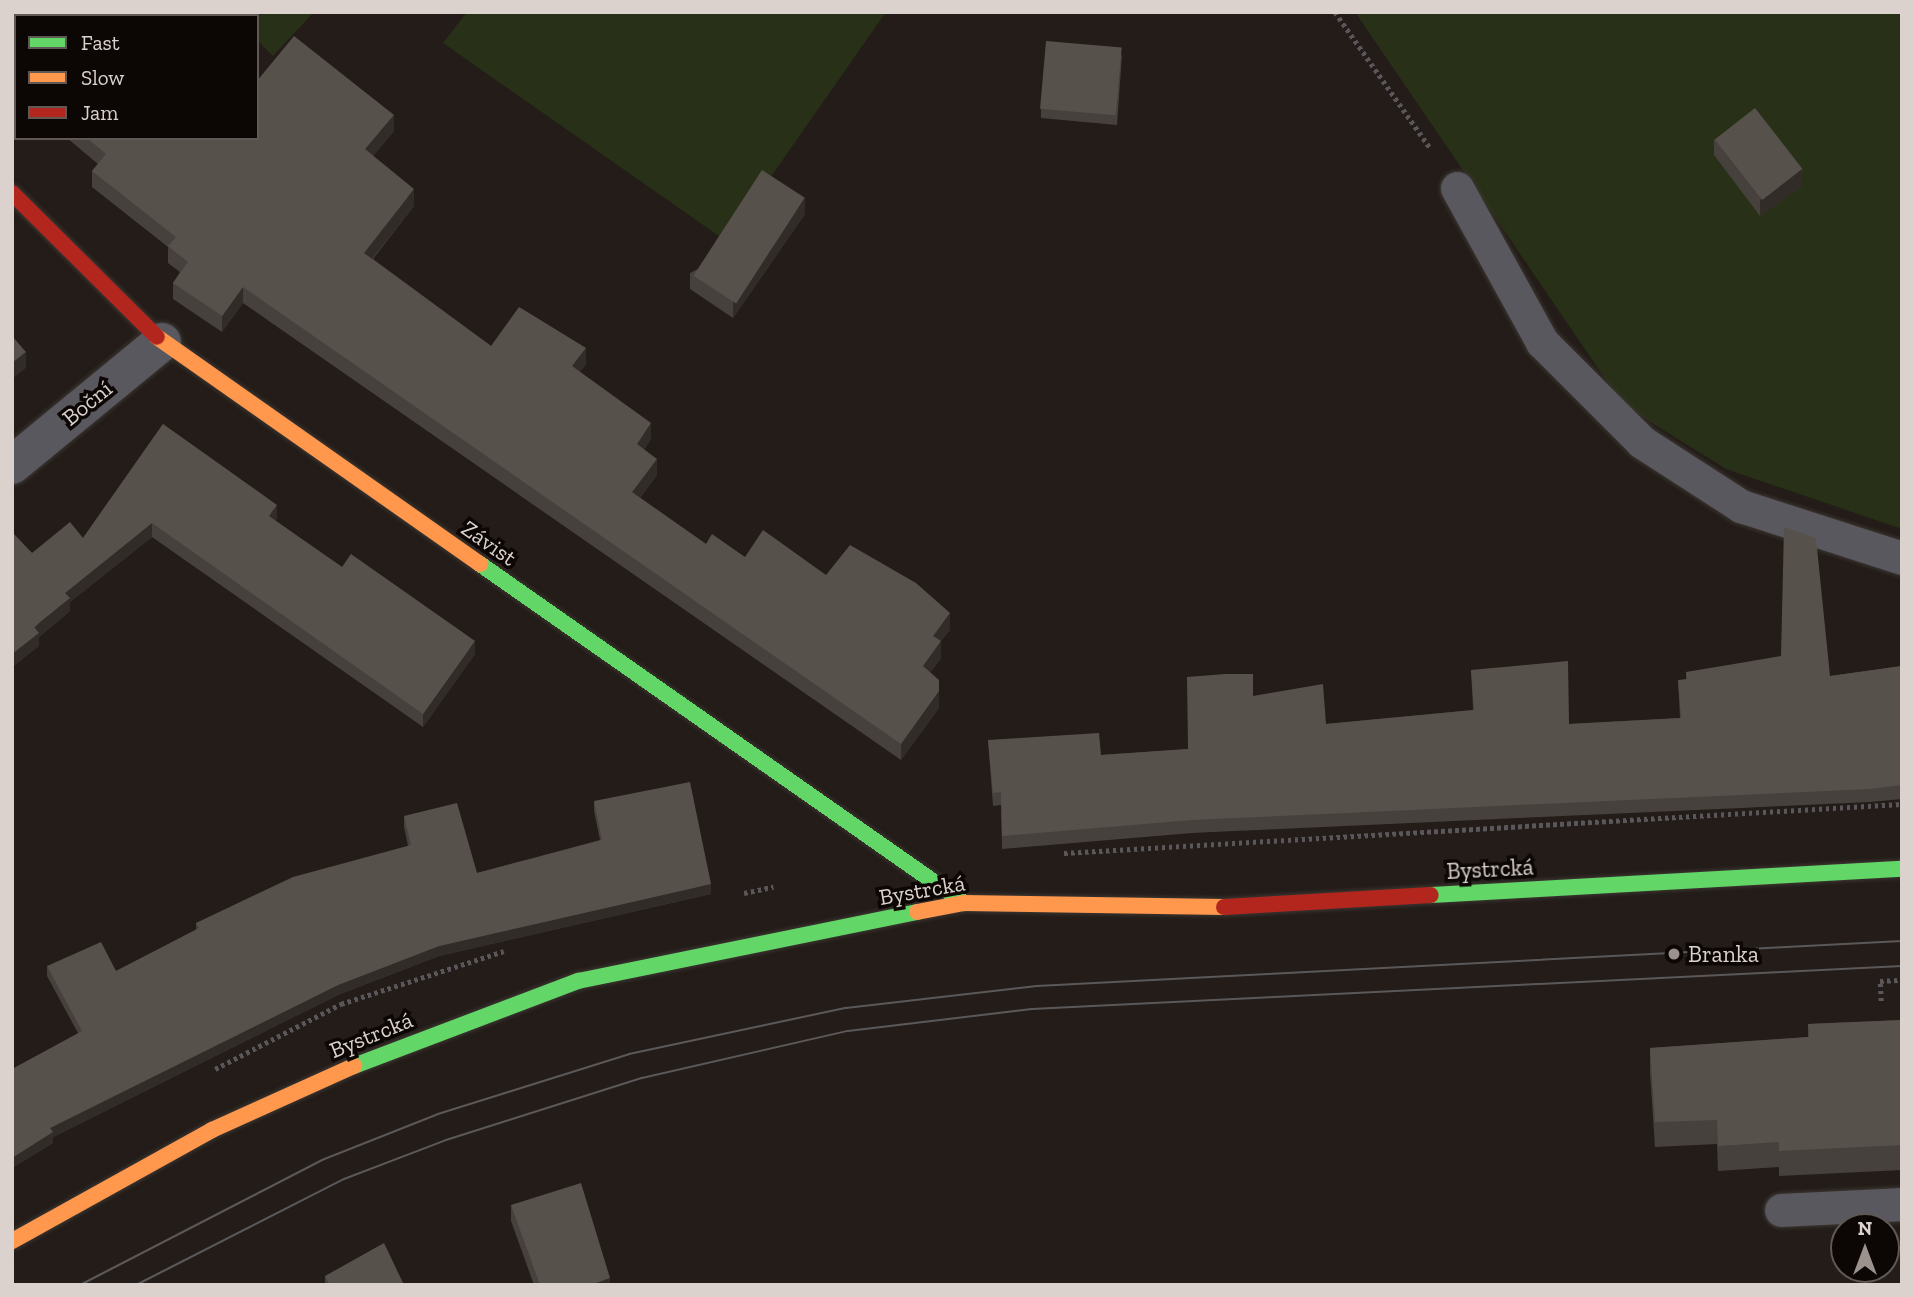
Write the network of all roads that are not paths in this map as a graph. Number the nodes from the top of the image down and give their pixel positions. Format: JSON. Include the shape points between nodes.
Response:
{"nodes":[{"id":1,"x":1457,"y":188,"type":"road end"},
{"id":2,"x":12,"y":193,"type":"edge"},
{"id":3,"x":162,"y":342,"type":"junction"},
{"id":4,"x":12,"y":465,"type":"edge"},
{"id":5,"x":1902,"y":558,"type":"edge"},
{"id":6,"x":1902,"y":869,"type":"edge"},
{"id":7,"x":964,"y":903,"type":"junction"},
{"id":8,"x":1902,"y":1204,"type":"edge"},
{"id":9,"x":1781,"y":1210,"type":"dead end"},
{"id":10,"x":12,"y":1241,"type":"edge"}],
"edges":[{"from":1,"to":5,"type":"lane","via":[[1542,342],[1642,442],[1741,506]]},
{"from":2,"to":3,"type":"street","name":"Závist"},
{"from":3,"to":4,"type":"street","name":"Boční"},
{"from":3,"to":7,"type":"street","name":"Závist"},
{"from":6,"to":7,"type":"street","name":"Bystrcká","via":[[1168,910]]},
{"from":7,"to":10,"type":"street","name":"Bystrcká","via":[[578,981],[382,1053],[212,1130]]},
{"from":8,"to":9,"type":"lane"}]}
